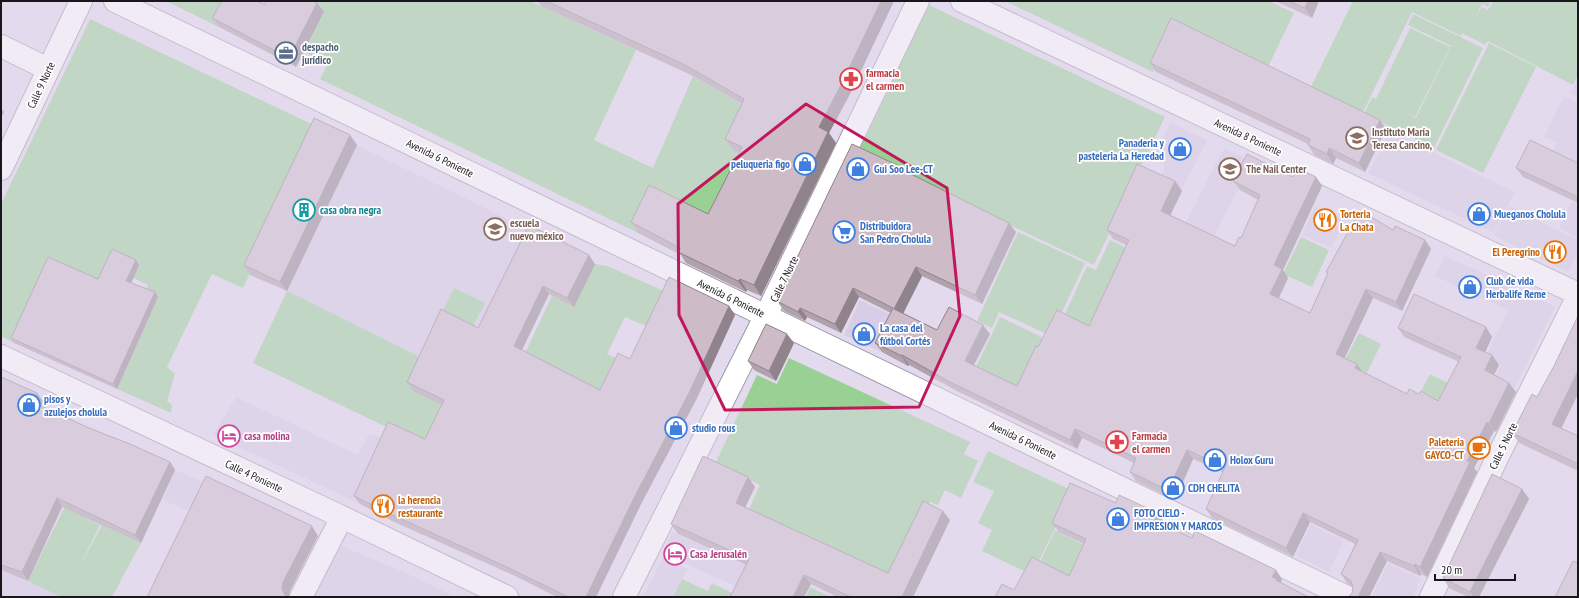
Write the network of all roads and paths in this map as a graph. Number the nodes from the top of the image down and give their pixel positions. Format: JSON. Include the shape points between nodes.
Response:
{"nodes":[{"id":1,"x":81,"y":1,"type":"edge"},
{"id":2,"x":115,"y":1,"type":"edge"},
{"id":3,"x":918,"y":1,"type":"edge"},
{"id":4,"x":962,"y":1,"type":"edge"},
{"id":5,"x":1,"y":46,"type":"edge"},
{"id":6,"x":48,"y":69,"type":"junction"},
{"id":7,"x":1,"y":169,"type":"edge"},
{"id":8,"x":1578,"y":295,"type":"edge"},
{"id":9,"x":766,"y":315,"type":"junction"},
{"id":10,"x":1,"y":356,"type":"edge"},
{"id":11,"x":342,"y":517,"type":"junction"},
{"id":12,"x":301,"y":597,"type":"edge"},
{"id":13,"x":507,"y":597,"type":"edge"},
{"id":14,"x":624,"y":597,"type":"edge"},
{"id":15,"x":1347,"y":597,"type":"edge"},
{"id":16,"x":1431,"y":597,"type":"edge"}],
"edges":[{"from":1,"to":6,"type":"street","name":"Calle 9 Norte"},
{"from":2,"to":9,"type":"street","name":"Avenida 6 Poniente"},
{"from":3,"to":9,"type":"street","name":"Calle 7 Norte"},
{"from":4,"to":8,"type":"street","name":"Avenida 8 Poniente"},
{"from":5,"to":6,"type":"street"},
{"from":6,"to":7,"type":"street","name":"Calle 9 Norte"},
{"from":8,"to":16,"type":"street","name":"Calle 5 Norte"},
{"from":9,"to":14,"type":"street","name":"Calle 7 Norte"},
{"from":9,"to":15,"type":"street","name":"Avenida 6 Poniente"},
{"from":10,"to":11,"type":"street","name":"Calle 4 Poniente"},
{"from":11,"to":12,"type":"street"},
{"from":11,"to":13,"type":"street","name":"Calle 4 Poniente"}]}
